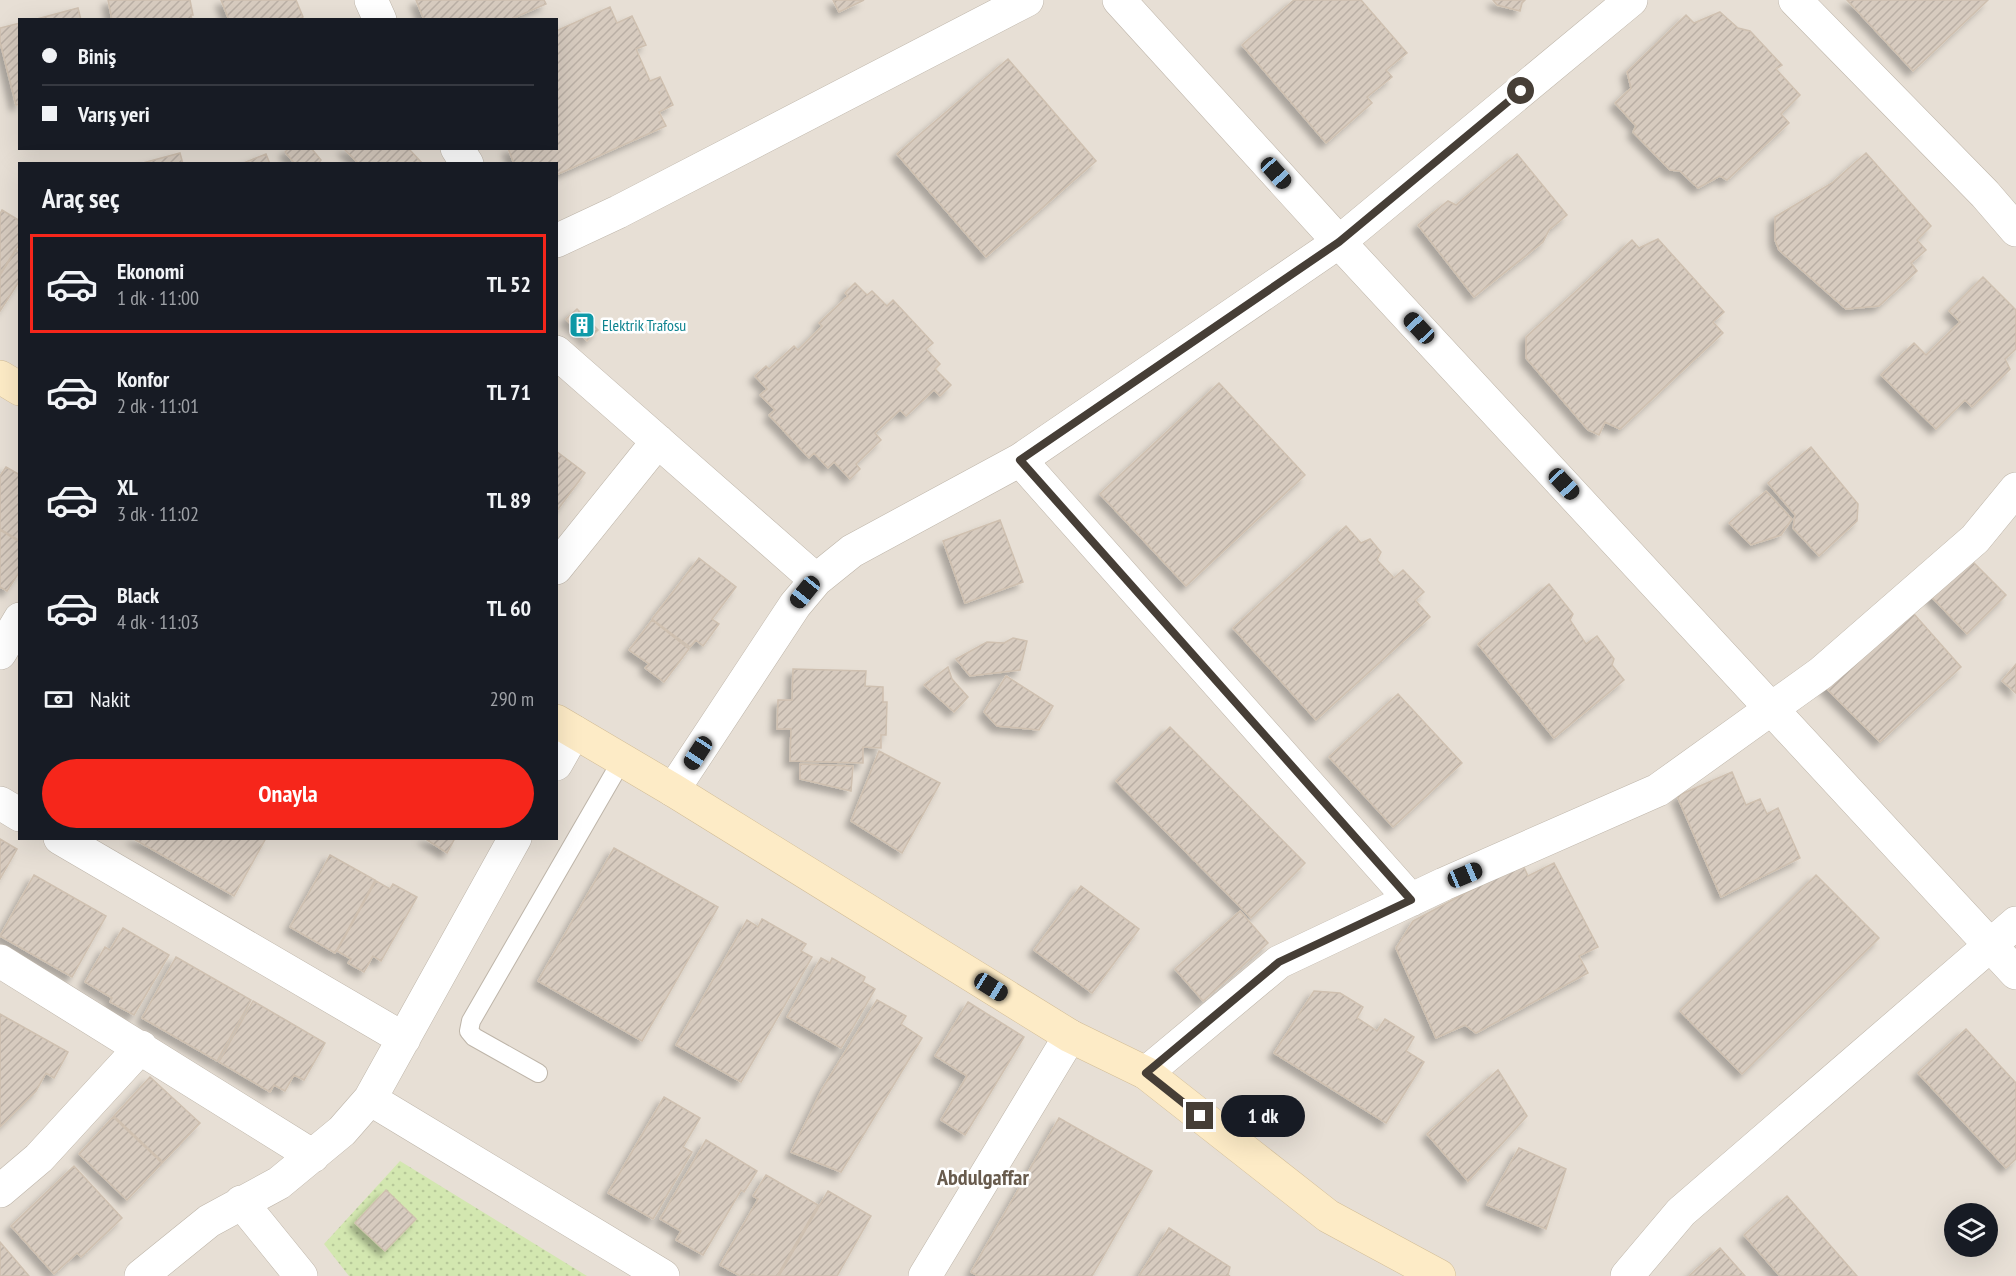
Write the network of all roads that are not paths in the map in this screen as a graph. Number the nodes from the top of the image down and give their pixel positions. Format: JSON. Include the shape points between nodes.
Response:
{"nodes":[{"id":1,"x":371,"y":0,"type":"edge"},
{"id":2,"x":1027,"y":0,"type":"edge"},
{"id":3,"x":1119,"y":0,"type":"edge"},
{"id":4,"x":1631,"y":0,"type":"edge"},
{"id":5,"x":1795,"y":0,"type":"edge"},
{"id":6,"x":379,"y":18,"type":"edge"},
{"id":7,"x":2016,"y":230,"type":"edge"},
{"id":8,"x":558,"y":240,"type":"edge"},
{"id":9,"x":1339,"y":242,"type":"junction"},
{"id":10,"x":558,"y":354,"type":"edge"},
{"id":11,"x":0,"y":377,"type":"edge"},
{"id":12,"x":18,"y":388,"type":"edge"},
{"id":13,"x":658,"y":441,"type":"junction"},
{"id":14,"x":1020,"y":460,"type":"junction"},
{"id":15,"x":2016,"y":489,"type":"edge"},
{"id":16,"x":558,"y":566,"type":"edge"},
{"id":17,"x":816,"y":580,"type":"junction"},
{"id":18,"x":18,"y":622,"type":"edge"},
{"id":19,"x":0,"y":653,"type":"edge"},
{"id":20,"x":1773,"y":708,"type":"junction"},
{"id":21,"x":566,"y":727,"type":"edge"},
{"id":22,"x":558,"y":757,"type":"edge"},
{"id":23,"x":622,"y":760,"type":"junction"},
{"id":24,"x":673,"y":790,"type":"junction"},
{"id":25,"x":0,"y":803,"type":"edge"},
{"id":26,"x":18,"y":814,"type":"edge"},
{"id":27,"x":63,"y":840,"type":"edge"},
{"id":28,"x":514,"y":840,"type":"edge"},
{"id":29,"x":1411,"y":900,"type":"junction"},
{"id":30,"x":2016,"y":923,"type":"edge"},
{"id":31,"x":1989,"y":946,"type":"junction"},
{"id":32,"x":0,"y":961,"type":"edge"},
{"id":33,"x":2016,"y":973,"type":"edge"},
{"id":34,"x":1070,"y":1036,"type":"junction"},
{"id":35,"x":404,"y":1039,"type":"junction"},
{"id":36,"x":141,"y":1047,"type":"junction"},
{"id":37,"x":537,"y":1072,"type":"dead end"},
{"id":38,"x":1146,"y":1073,"type":"junction"},
{"id":39,"x":370,"y":1099,"type":"junction"},
{"id":40,"x":313,"y":1156,"type":"junction"},
{"id":41,"x":0,"y":1191,"type":"edge"},
{"id":42,"x":241,"y":1202,"type":"junction"},
{"id":43,"x":141,"y":1276,"type":"edge"},
{"id":44,"x":301,"y":1276,"type":"edge"},
{"id":45,"x":663,"y":1276,"type":"edge"},
{"id":46,"x":925,"y":1276,"type":"edge"},
{"id":47,"x":1439,"y":1276,"type":"edge"},
{"id":48,"x":1627,"y":1276,"type":"edge"}],
"edges":[{"from":1,"to":6,"type":"street"},
{"from":2,"to":8,"type":"street"},
{"from":3,"to":9,"type":"street"},
{"from":4,"to":9,"type":"street"},
{"from":5,"to":7,"type":"street"},
{"from":9,"to":14,"type":"street"},
{"from":9,"to":20,"type":"street"},
{"from":10,"to":13,"type":"street"},
{"from":11,"to":12,"type":"main road"},
{"from":13,"to":16,"type":"street"},
{"from":13,"to":17,"type":"street"},
{"from":14,"to":17,"type":"street","via":[[852,551]]},
{"from":14,"to":29,"type":"street"},
{"from":15,"to":20,"type":"street","via":[[1975,539],[1821,673]]},
{"from":17,"to":24,"type":"street","via":[[795,605]]},
{"from":18,"to":19,"type":"street"},
{"from":20,"to":29,"type":"street","via":[[1658,790]]},
{"from":20,"to":31,"type":"street"},
{"from":21,"to":22,"type":"street"},
{"from":21,"to":23,"type":"main road"},
{"from":23,"to":24,"type":"main road"},
{"from":23,"to":37,"type":"lane","via":[[471,1021],[469,1031],[474,1037]]},
{"from":24,"to":34,"type":"main road"},
{"from":25,"to":26,"type":"street"},
{"from":27,"to":35,"type":"street"},
{"from":28,"to":35,"type":"street"},
{"from":29,"to":38,"type":"street","via":[[1279,962]]},
{"from":30,"to":31,"type":"street"},
{"from":31,"to":33,"type":"street"},
{"from":31,"to":48,"type":"street","via":[[1681,1212]]},
{"from":32,"to":36,"type":"street"},
{"from":34,"to":38,"type":"main road"},
{"from":34,"to":46,"type":"street"},
{"from":35,"to":39,"type":"street"},
{"from":36,"to":40,"type":"street"},
{"from":36,"to":41,"type":"street","via":[[39,1158]]},
{"from":38,"to":47,"type":"main road","via":[[1328,1216]]},
{"from":39,"to":40,"type":"street"},
{"from":39,"to":45,"type":"street"},
{"from":40,"to":42,"type":"street","via":[[279,1184]]},
{"from":42,"to":43,"type":"street","via":[[209,1221]]},
{"from":42,"to":44,"type":"street"}]}
